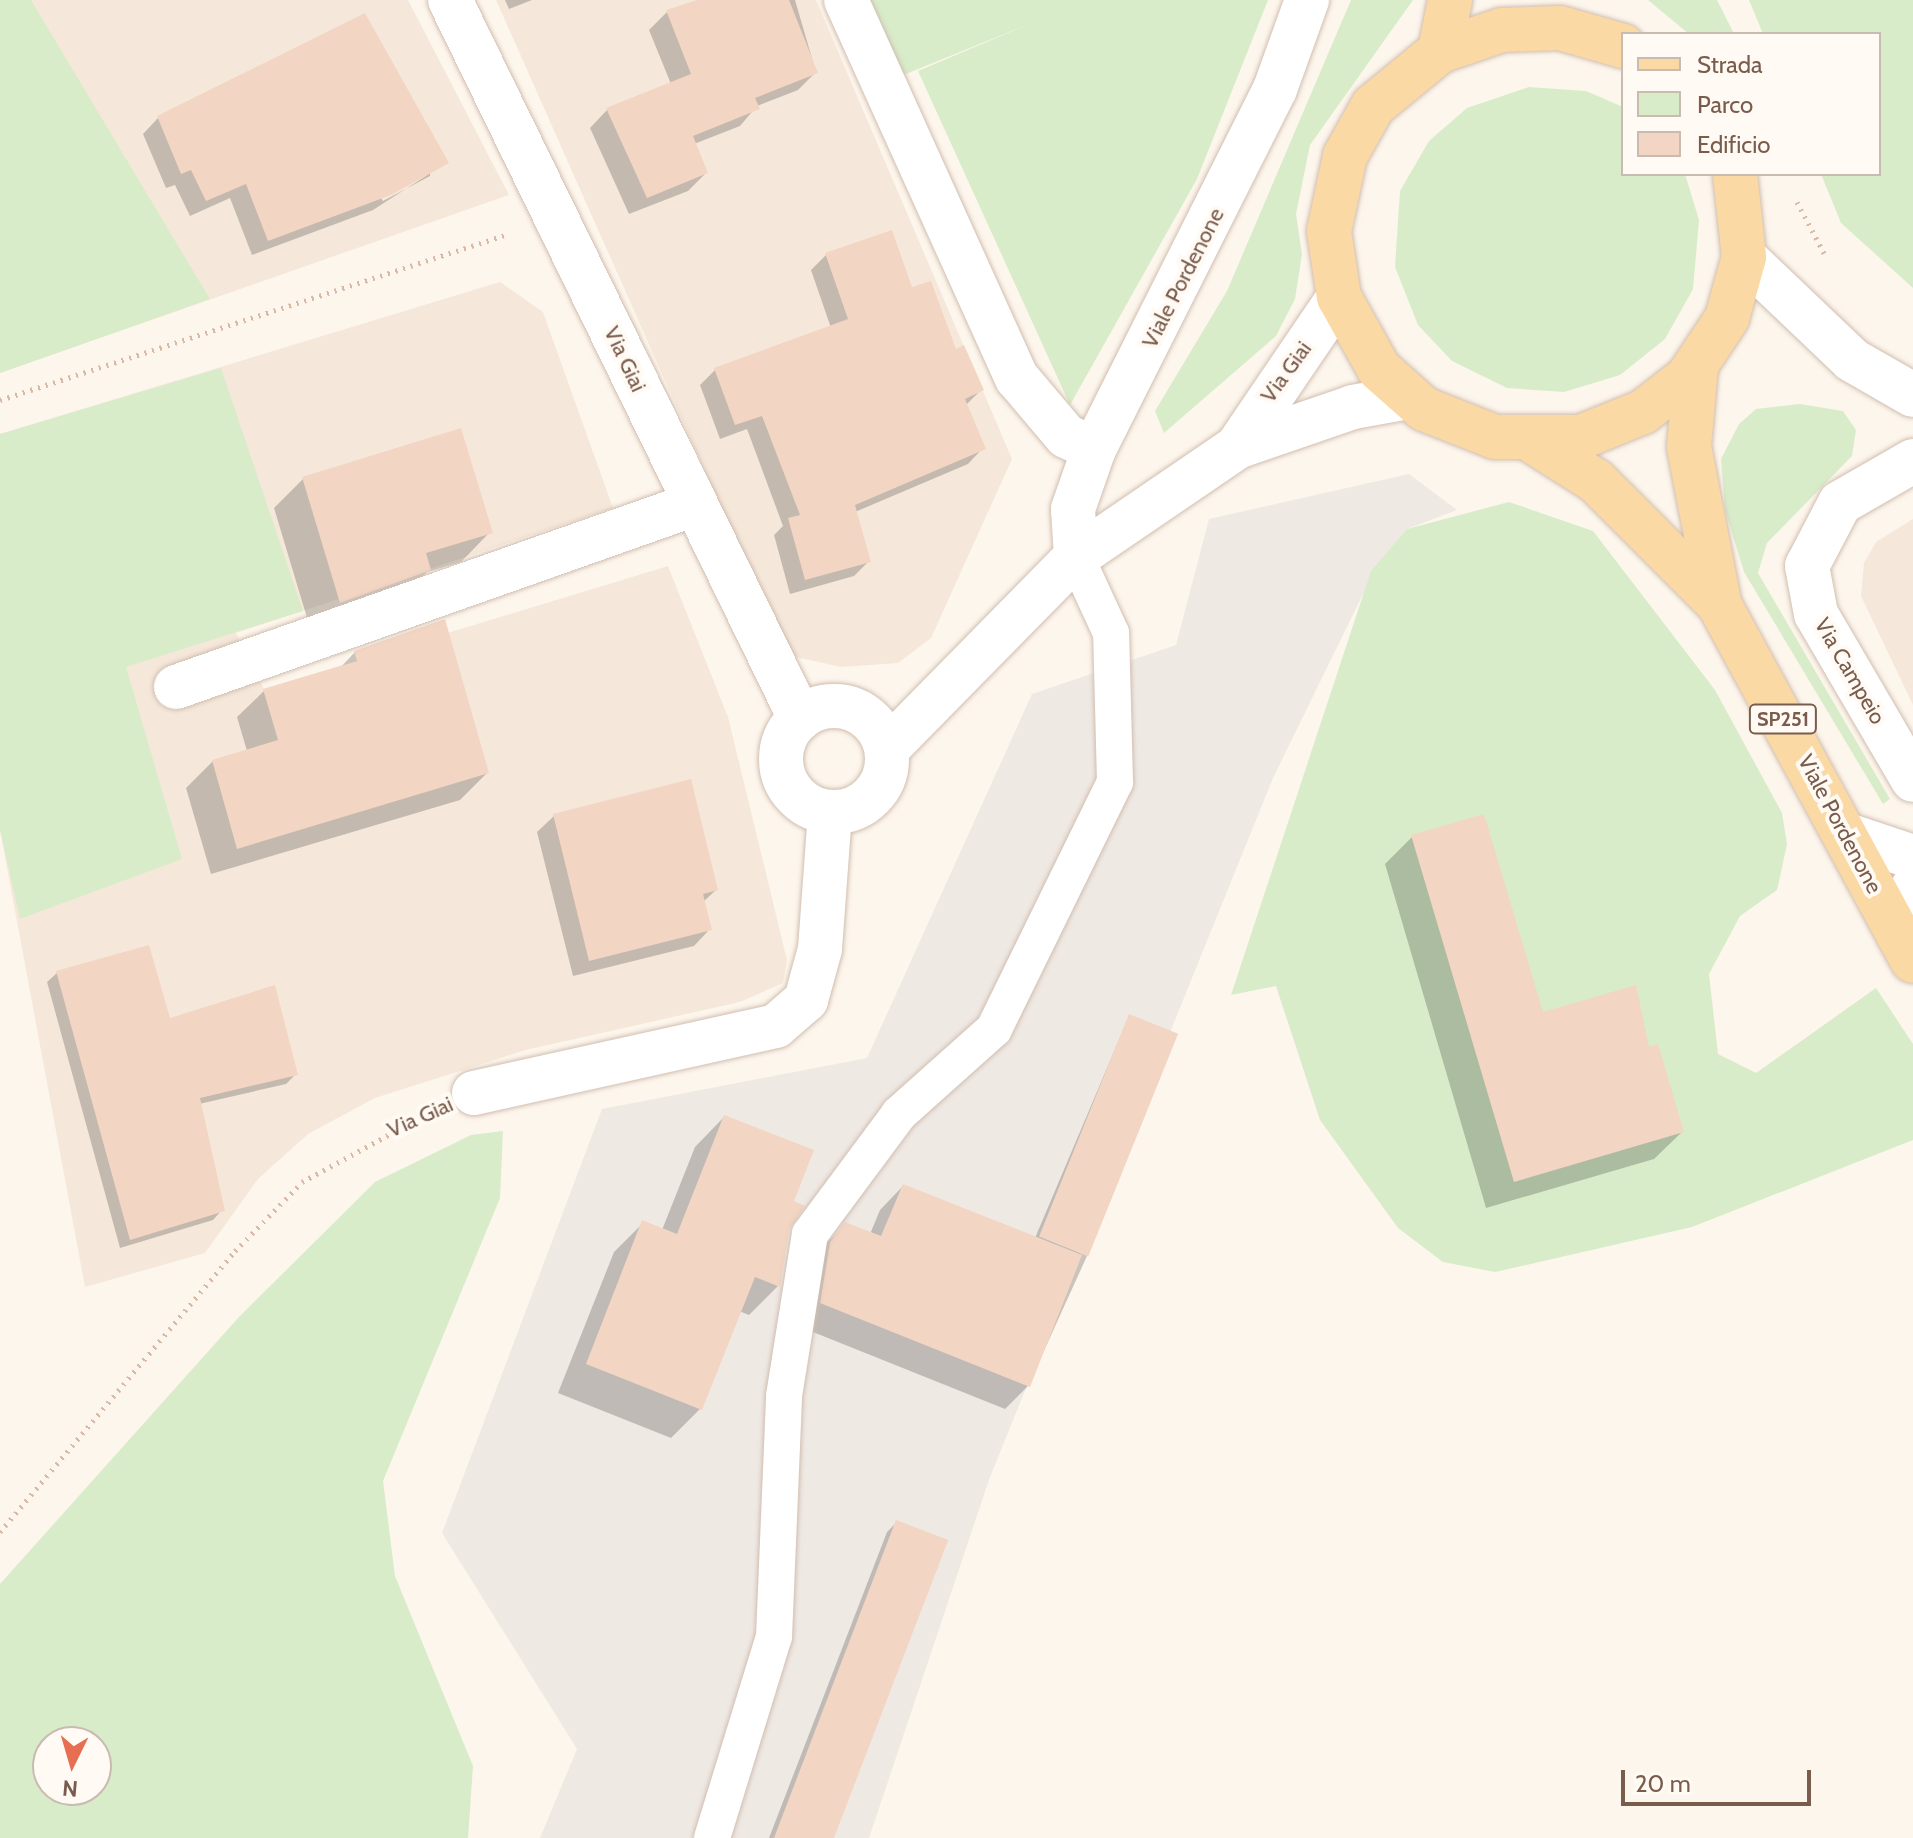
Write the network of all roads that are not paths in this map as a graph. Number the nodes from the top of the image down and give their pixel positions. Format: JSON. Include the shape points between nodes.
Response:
{"nodes":[{"id":1,"x":450,"y":0,"type":"edge"},
{"id":2,"x":846,"y":0,"type":"edge"},
{"id":3,"x":1307,"y":0,"type":"edge"},
{"id":4,"x":1450,"y":0,"type":"edge"},
{"id":5,"x":1585,"y":0,"type":"edge"},
{"id":6,"x":1614,"y":42,"type":"edge"},
{"id":7,"x":1440,"y":51,"type":"junction"},
{"id":8,"x":1735,"y":176,"type":"edge"},
{"id":9,"x":1744,"y":257,"type":"junction"},
{"id":10,"x":1339,"y":297,"type":"junction"},
{"id":11,"x":1696,"y":367,"type":"junction"},
{"id":12,"x":1913,"y":395,"type":"edge"},
{"id":13,"x":1408,"y":397,"type":"junction"},
{"id":14,"x":1913,"y":407,"type":"edge"},
{"id":15,"x":1534,"y":442,"type":"junction"},
{"id":16,"x":1913,"y":443,"type":"edge"},
{"id":17,"x":1237,"y":447,"type":"junction"},
{"id":18,"x":1094,"y":449,"type":"junction"},
{"id":19,"x":1913,"y":461,"type":"edge"},
{"id":20,"x":692,"y":505,"type":"junction"},
{"id":21,"x":1076,"y":557,"type":"junction"},
{"id":22,"x":1719,"y":604,"type":"junction"},
{"id":23,"x":176,"y":687,"type":"dead end"},
{"id":24,"x":800,"y":718,"type":"junction"},
{"id":25,"x":887,"y":749,"type":"junction"},
{"id":26,"x":1913,"y":780,"type":"edge"},
{"id":27,"x":830,"y":813,"type":"junction"},
{"id":28,"x":1847,"y":835,"type":"junction"},
{"id":29,"x":1913,"y":857,"type":"edge"},
{"id":30,"x":1913,"y":887,"type":"edge"},
{"id":31,"x":1906,"y":948,"type":"edge"},
{"id":32,"x":474,"y":1093,"type":"road end"},
{"id":33,"x":712,"y":1838,"type":"edge"}],
"edges":[{"from":1,"to":20,"type":"street","name":"Via Giai","via":[[559,215]]},
{"from":2,"to":18,"type":"street","via":[[1017,378],[1066,436]]},
{"from":3,"to":18,"type":"street","name":"Viale Pordenone","via":[[1269,104]]},
{"from":4,"to":7,"type":"main road"},
{"from":5,"to":6,"type":"main road","name":"Viale Pordenone"},
{"from":6,"to":7,"type":"main road","name":"Viale Pordenone","via":[[1560,28],[1502,30]]},
{"from":7,"to":10,"type":"main road","name":"Viale Pordenone","via":[[1386,92],[1345,156],[1329,231]]},
{"from":8,"to":9,"type":"main road","name":"Viale Pordenone"},
{"from":9,"to":11,"type":"main road","name":"Viale Pordenone","via":[[1727,318]]},
{"from":9,"to":12,"type":"street","via":[[1852,360]]},
{"from":10,"to":13,"type":"main road","name":"Viale Pordenone","via":[[1369,356]]},
{"from":10,"to":17,"type":"street","name":"Via Giai"},
{"from":11,"to":15,"type":"main road","name":"Viale Pordenone","via":[[1626,421],[1581,437]]},
{"from":11,"to":22,"type":"main road","name":"Viale Pordenone","number":"SP251","via":[[1690,460]]},
{"from":13,"to":15,"type":"main road","name":"Viale Pordenone","via":[[1458,427]]},
{"from":13,"to":17,"type":"street","name":"Via Giai","via":[[1353,407]]},
{"from":14,"to":16,"type":"street"},
{"from":15,"to":22,"type":"main road","name":"Viale Pordenone","number":"SP251","via":[[1596,481]]},
{"from":17,"to":21,"type":"street","name":"Via Giai"},
{"from":18,"to":21,"type":"street","name":"Viale Pordenone","via":[[1073,509]]},
{"from":19,"to":26,"type":"street","name":"Via Campeio","via":[[1840,503],[1807,566],[1816,614]]},
{"from":20,"to":23,"type":"street"},
{"from":20,"to":24,"type":"street","name":"Via Giai"},
{"from":21,"to":25,"type":"street","name":"Via Giai"},
{"from":21,"to":33,"type":"lane","via":[[1111,633],[1115,782],[994,1029],[899,1114],[810,1234],[784,1396],[774,1637]]},
{"from":22,"to":28,"type":"main road","name":"Viale Pordenone","number":"SP251"},
{"from":24,"to":25,"type":"street","via":[[816,709],[852,709],[874,724]]},
{"from":24,"to":27,"type":"street","via":[[782,748],[786,784]]},
{"from":25,"to":27,"type":"street","via":[[875,794]]},
{"from":27,"to":32,"type":"street","name":"Via Giai","via":[[820,949],[806,1000],[776,1026]]},
{"from":28,"to":29,"type":"street"},
{"from":28,"to":31,"type":"main road","name":"Viale Pordenone","number":"SP251"},
{"from":30,"to":31,"type":"street"}]}
